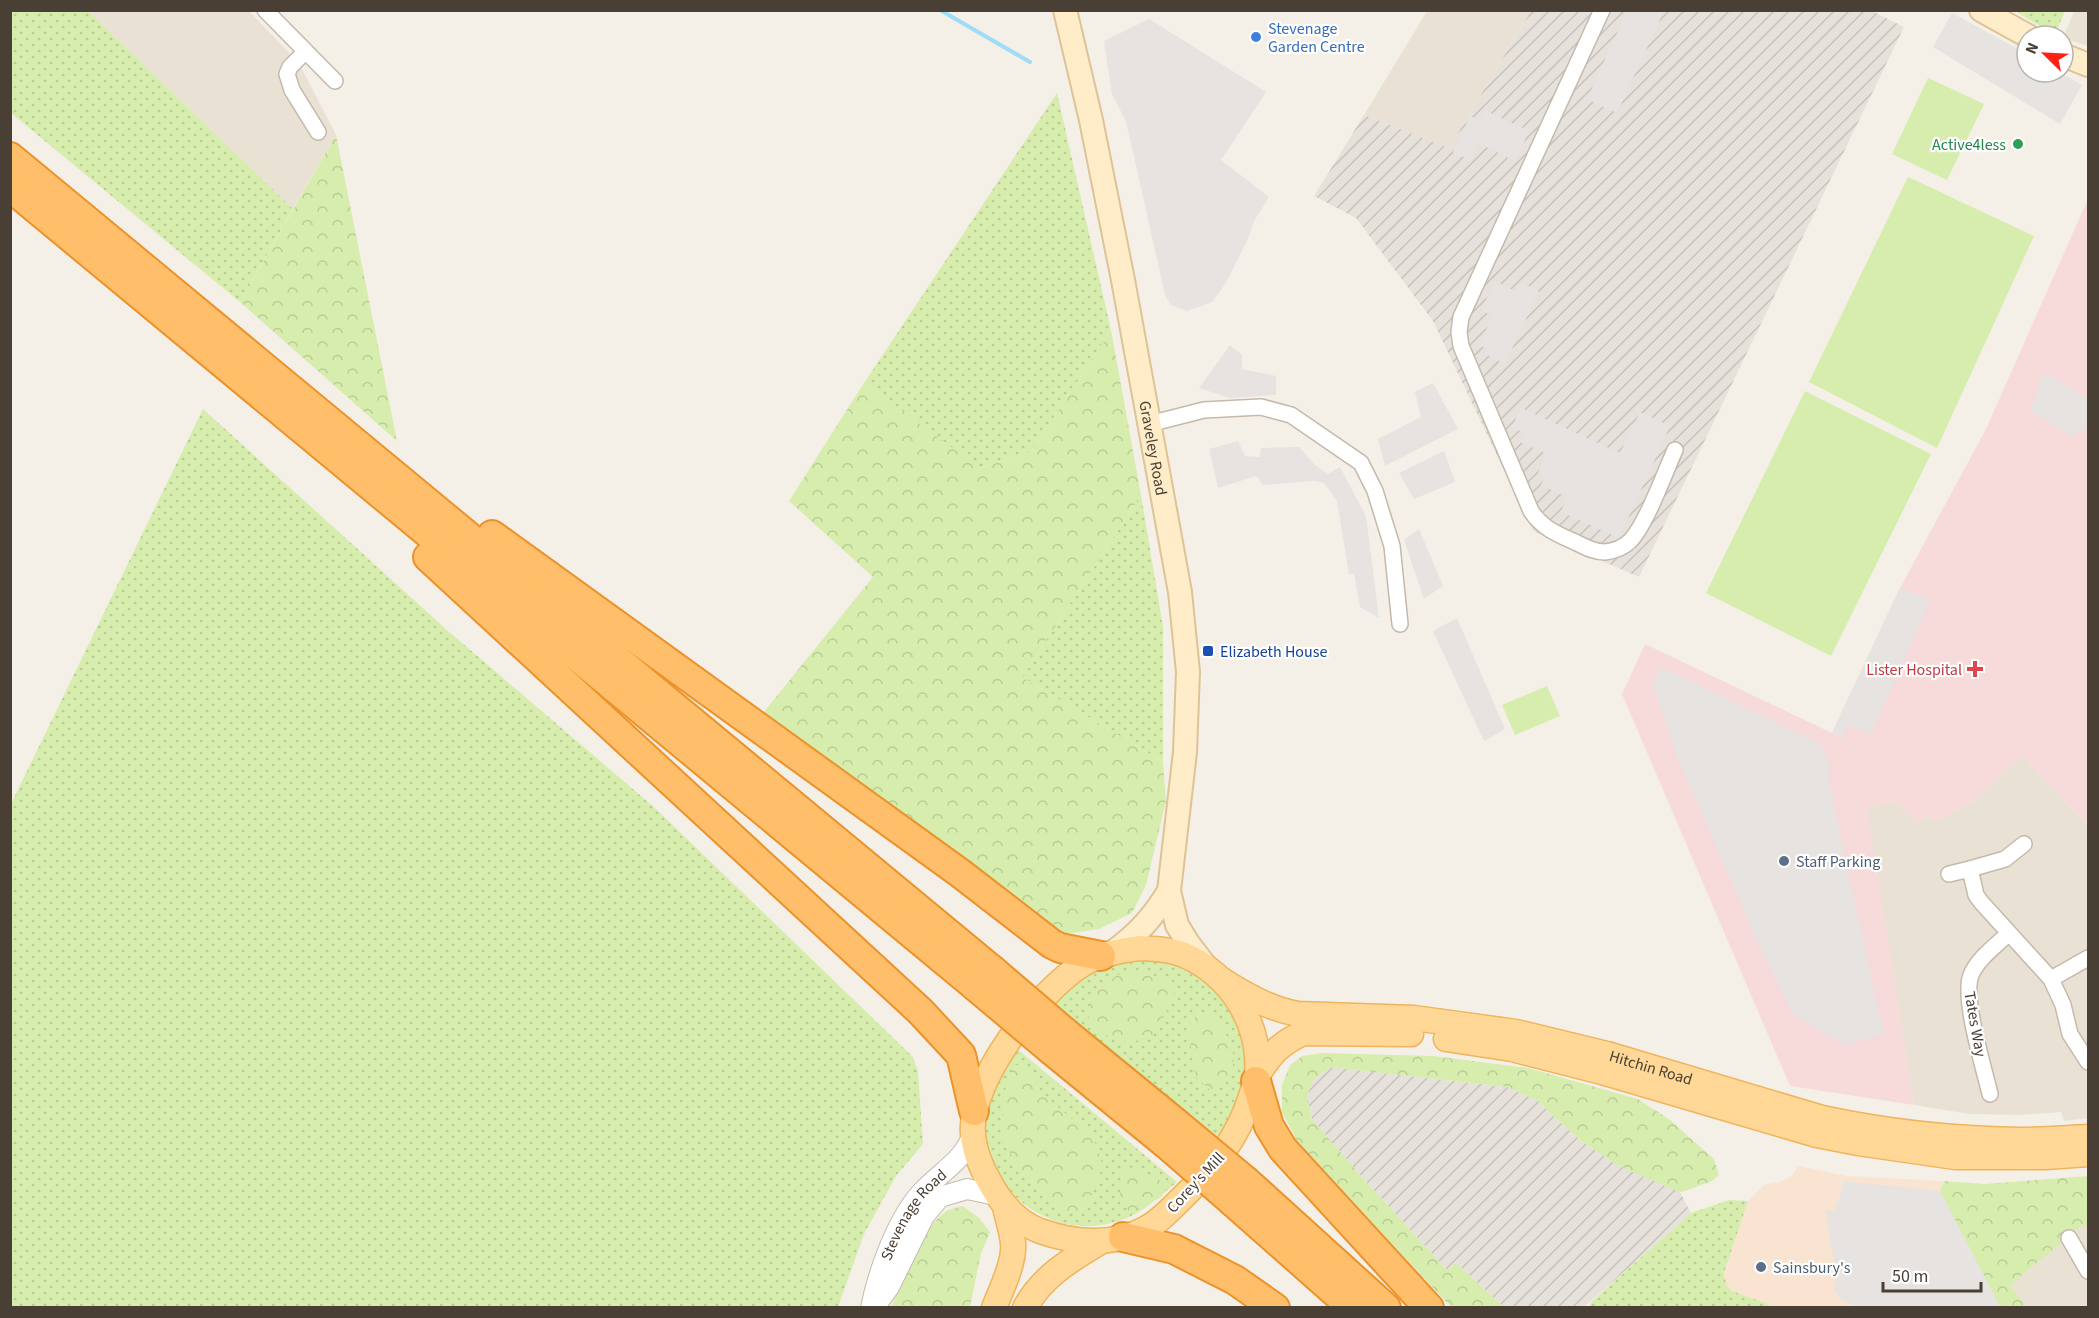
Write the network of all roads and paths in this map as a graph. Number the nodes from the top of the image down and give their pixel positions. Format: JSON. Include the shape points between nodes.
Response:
{"nodes":[{"id":1,"x":265,"y":10,"type":"edge"},
{"id":2,"x":1065,"y":10,"type":"edge"},
{"id":3,"x":1602,"y":10,"type":"edge"},
{"id":4,"x":1981,"y":10,"type":"edge"},
{"id":5,"x":2015,"y":29,"type":"edge"},
{"id":6,"x":305,"y":52,"type":"junction"},
{"id":7,"x":335,"y":81,"type":"dead end"},
{"id":8,"x":318,"y":132,"type":"dead end"},
{"id":9,"x":10,"y":157,"type":"edge"},
{"id":10,"x":10,"y":188,"type":"edge"},
{"id":11,"x":1149,"y":424,"type":"junction"},
{"id":12,"x":308,"y":436,"type":"junction"},
{"id":13,"x":1675,"y":450,"type":"dead end"},
{"id":14,"x":372,"y":456,"type":"junction"},
{"id":15,"x":1400,"y":624,"type":"dead end"},
{"id":16,"x":2024,"y":844,"type":"dead end"},
{"id":17,"x":1971,"y":869,"type":"junction"},
{"id":18,"x":1949,"y":874,"type":"dead end"},
{"id":19,"x":1169,"y":891,"type":"junction"},
{"id":20,"x":2009,"y":933,"type":"junction"},
{"id":21,"x":1107,"y":954,"type":"junction"},
{"id":22,"x":2088,"y":958,"type":"edge"},
{"id":23,"x":1214,"y":974,"type":"junction"},
{"id":24,"x":983,"y":978,"type":"junction"},
{"id":25,"x":2051,"y":979,"type":"junction"},
{"id":26,"x":2088,"y":1062,"type":"edge"},
{"id":27,"x":1257,"y":1078,"type":"junction"},
{"id":28,"x":1990,"y":1094,"type":"dead end"},
{"id":29,"x":973,"y":1122,"type":"junction"},
{"id":30,"x":2088,"y":1137,"type":"edge"},
{"id":31,"x":2088,"y":1154,"type":"edge"},
{"id":32,"x":1240,"y":1192,"type":"junction"},
{"id":33,"x":1000,"y":1200,"type":"junction"},
{"id":34,"x":2068,"y":1238,"type":"dead end"},
{"id":35,"x":1112,"y":1239,"type":"junction"},
{"id":36,"x":2088,"y":1271,"type":"edge"},
{"id":37,"x":873,"y":1308,"type":"edge"},
{"id":38,"x":994,"y":1308,"type":"edge"},
{"id":39,"x":1025,"y":1308,"type":"edge"},
{"id":40,"x":1275,"y":1308,"type":"edge"},
{"id":41,"x":1353,"y":1308,"type":"edge"},
{"id":42,"x":1386,"y":1308,"type":"edge"},
{"id":43,"x":1429,"y":1308,"type":"edge"}],
"edges":[{"from":1,"to":6,"type":"street"},
{"from":2,"to":11,"type":"main road","name":"Graveley Road","via":[[1093,131]]},
{"from":3,"to":13,"type":"street","via":[[1461,317],[1461,346],[1531,512],[1552,532],[1594,551],[1622,547],[1639,529]]},
{"from":4,"to":5,"type":"main road"},
{"from":6,"to":7,"type":"street"},
{"from":6,"to":8,"type":"street","via":[[287,74],[292,90]]},
{"from":9,"to":14,"type":"highway"},
{"from":10,"to":12,"type":"highway"},
{"from":11,"to":15,"type":"street","via":[[1204,411],[1261,407],[1291,415],[1361,463],[1375,491],[1392,546]]},
{"from":11,"to":19,"type":"main road","name":"Graveley Road","via":[[1180,592],[1188,672],[1185,752]]},
{"from":12,"to":24,"type":"highway"},
{"from":12,"to":29,"type":"highway","via":[[488,613],[935,1027],[961,1055]]},
{"from":14,"to":21,"type":"highway","via":[[528,559],[1052,944]]},
{"from":14,"to":24,"type":"highway"},
{"from":16,"to":17,"type":"street","via":[[2005,859]]},
{"from":17,"to":18,"type":"street"},
{"from":17,"to":20,"type":"street","via":[[1976,895]]},
{"from":19,"to":21,"type":"main road","name":"Graveley Road","via":[[1134,938]]},
{"from":19,"to":23,"type":"main road","name":"Graveley Road","via":[[1177,924]]},
{"from":20,"to":25,"type":"street"},
{"from":20,"to":28,"type":"street","name":"Tates Way","via":[[1976,967],[1969,983],[1969,1002]]},
{"from":21,"to":23,"type":"main road","name":"Corey's Mill","via":[[1139,948],[1163,949],[1184,955]]},
{"from":21,"to":29,"type":"main road","name":"Corey's Mill","via":[[1064,978],[1018,1026],[996,1060]]},
{"from":22,"to":25,"type":"street"},
{"from":23,"to":27,"type":"main road","name":"Corey's Mill","via":[[1239,1001],[1249,1020],[1255,1037]]},
{"from":23,"to":30,"type":"main road","name":"Hitchin Road","via":[[1280,1011],[1414,1018],[1516,1032],[1856,1125],[1954,1137]]},
{"from":24,"to":32,"type":"highway","bridge":true},
{"from":25,"to":26,"type":"street","via":[[2070,1034]]},
{"from":27,"to":31,"type":"main road","name":"Hitchin Road","via":[[1274,1051],[1303,1033],[1408,1034],[1512,1049],[1817,1135],[1858,1143],[1954,1157]]},
{"from":27,"to":35,"type":"main road","name":"Corey's Mill","via":[[1238,1130],[1210,1170],[1146,1229]]},
{"from":27,"to":43,"type":"highway","via":[[1261,1105],[1283,1149]]},
{"from":29,"to":33,"type":"main road","name":"Corey's Mill","via":[[983,1170]]},
{"from":29,"to":37,"type":"street","name":"Stevenage Road","via":[[962,1156],[935,1179],[908,1211],[876,1281]]},
{"from":32,"to":41,"type":"highway"},
{"from":32,"to":42,"type":"highway"},
{"from":33,"to":35,"type":"main road","name":"Corey's Mill","via":[[1026,1225],[1039,1230],[1075,1240]]},
{"from":33,"to":37,"type":"street","name":"Stevenage Road","via":[[967,1190],[940,1197],[924,1216],[889,1287]]},
{"from":33,"to":38,"type":"main road","via":[[1013,1251]]},
{"from":34,"to":36,"type":"street"},
{"from":35,"to":39,"type":"main road","via":[[1068,1261],[1031,1296]]},
{"from":35,"to":40,"type":"highway","via":[[1174,1249],[1234,1280]]}]}
